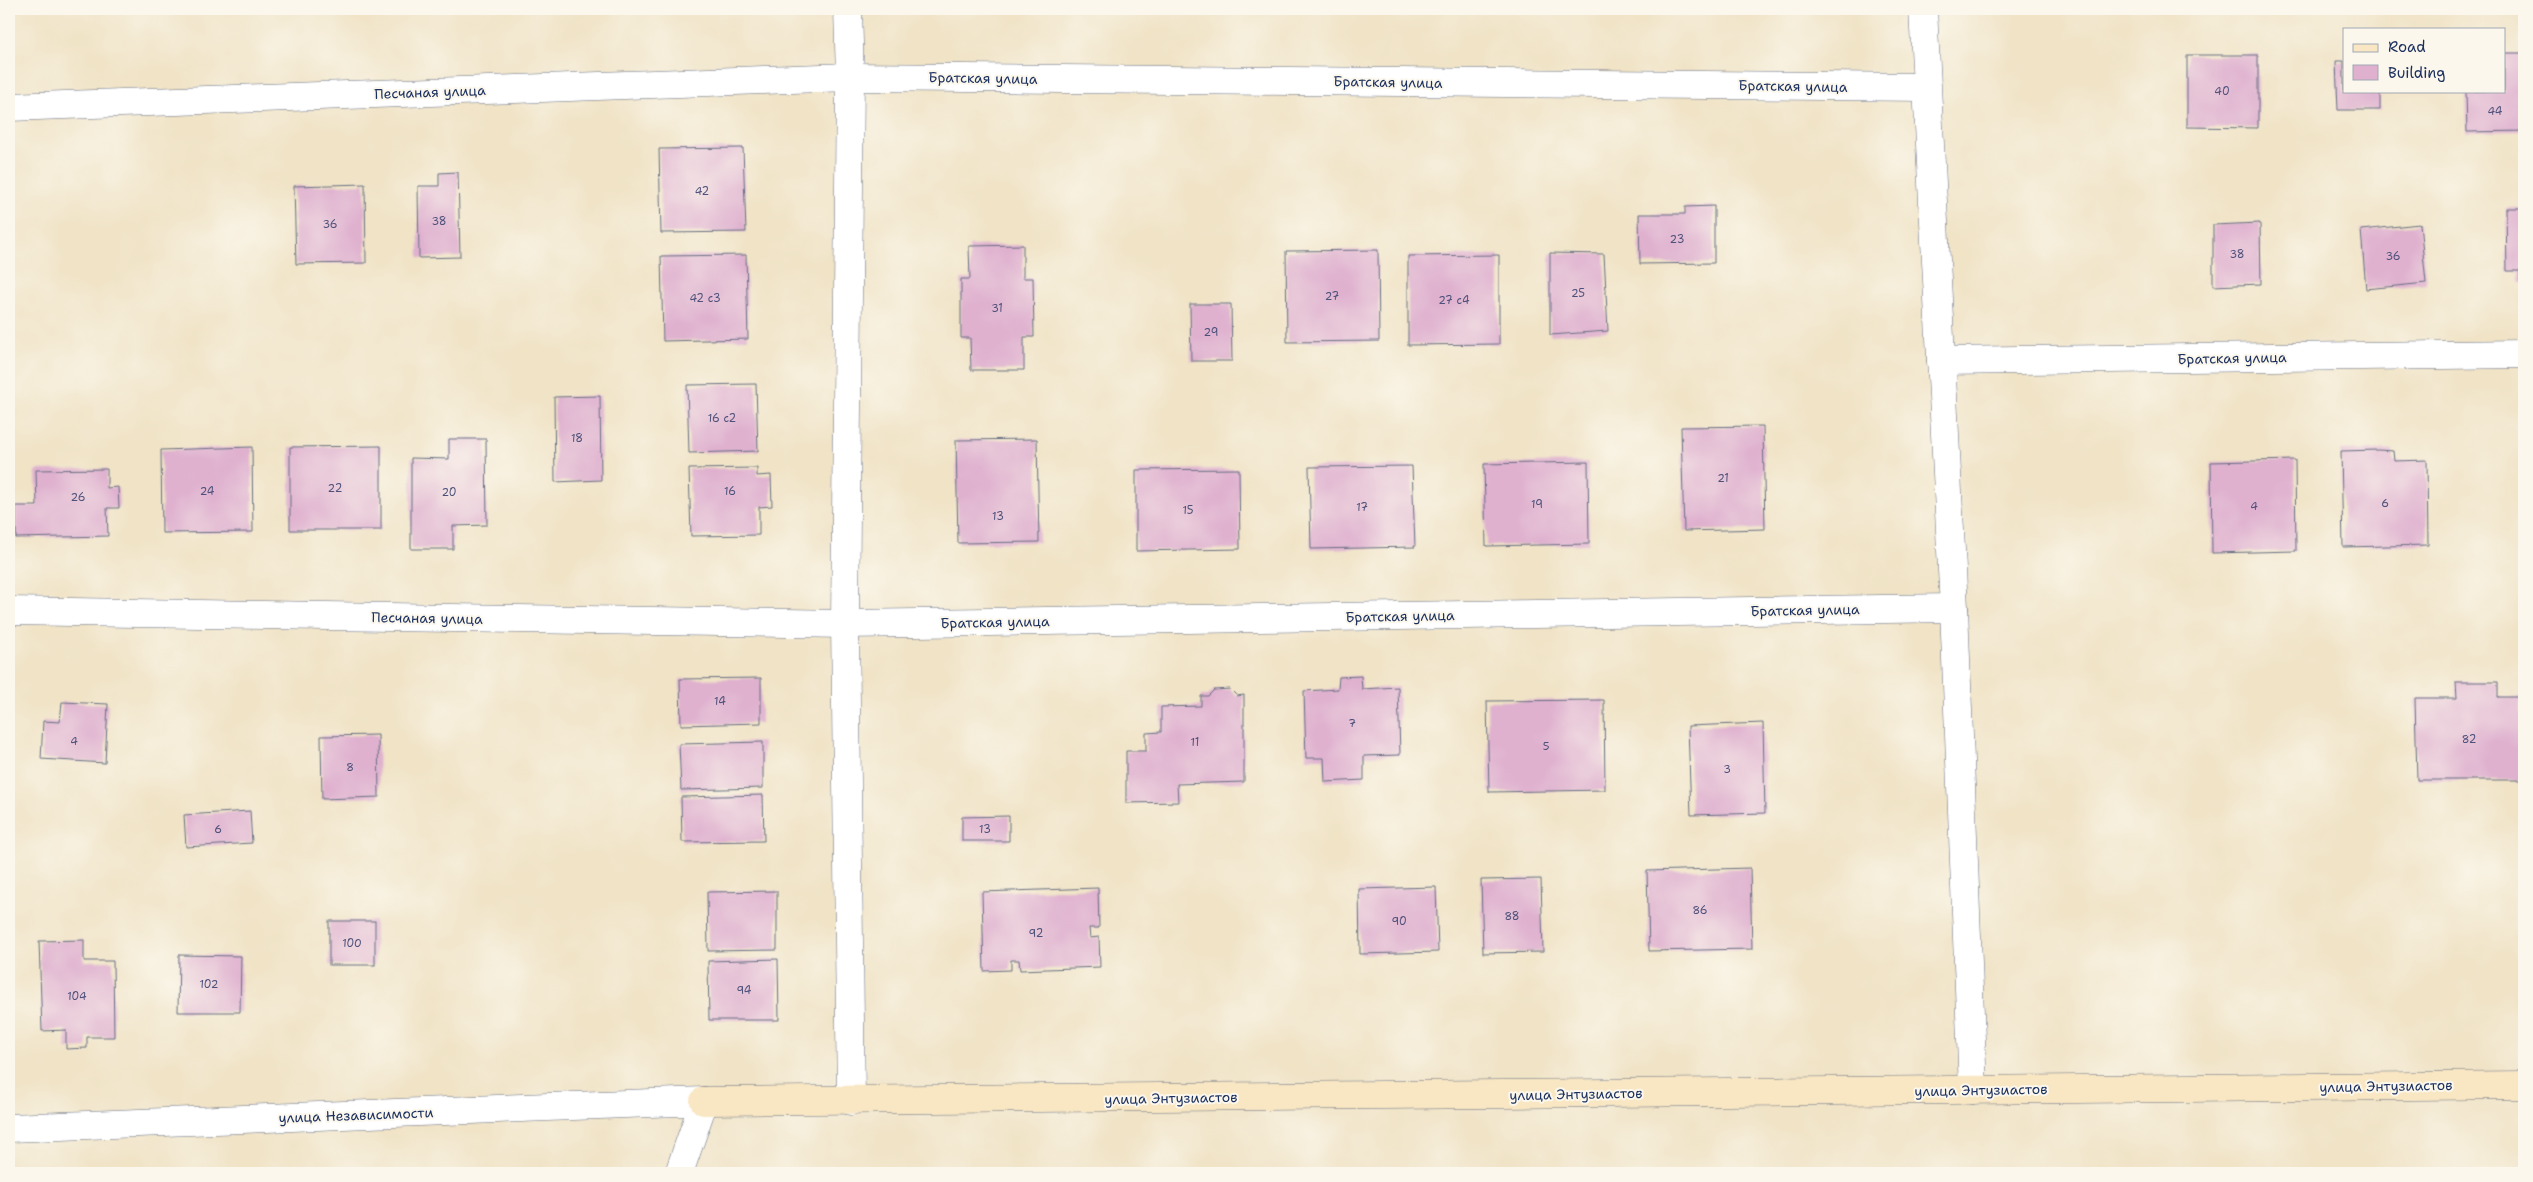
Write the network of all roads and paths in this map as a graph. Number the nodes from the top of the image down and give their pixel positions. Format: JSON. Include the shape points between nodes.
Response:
{"nodes":[{"id":1,"x":848,"y":9,"type":"edge"},
{"id":2,"x":1923,"y":9,"type":"edge"},
{"id":3,"x":850,"y":77,"type":"junction"},
{"id":4,"x":1925,"y":87,"type":"junction"},
{"id":5,"x":9,"y":107,"type":"edge"},
{"id":6,"x":2524,"y":354,"type":"edge"},
{"id":7,"x":1941,"y":361,"type":"junction"},
{"id":8,"x":1954,"y":608,"type":"junction"},
{"id":9,"x":9,"y":611,"type":"edge"},
{"id":10,"x":845,"y":624,"type":"junction"},
{"id":11,"x":2524,"y":1085,"type":"edge"},
{"id":12,"x":1973,"y":1090,"type":"junction"},
{"id":13,"x":704,"y":1101,"type":"junction"},
{"id":14,"x":851,"y":1101,"type":"junction"},
{"id":15,"x":9,"y":1128,"type":"edge"},
{"id":16,"x":678,"y":1173,"type":"edge"}],
"edges":[{"from":1,"to":3,"type":"street"},
{"from":2,"to":4,"type":"street"},
{"from":3,"to":4,"type":"street","name":"Братская улица"},
{"from":3,"to":5,"type":"street","name":"Песчаная улица"},
{"from":3,"to":10,"type":"street"},
{"from":4,"to":7,"type":"street"},
{"from":6,"to":7,"type":"street","name":"Братская улица"},
{"from":7,"to":8,"type":"street"},
{"from":8,"to":10,"type":"street","name":"Братская улица"},
{"from":8,"to":12,"type":"street"},
{"from":9,"to":10,"type":"street","name":"Песчаная улица"},
{"from":10,"to":14,"type":"street"},
{"from":11,"to":12,"type":"street","name":"улица Энтузиастов"},
{"from":12,"to":14,"type":"street","name":"улица Энтузиастов"},
{"from":13,"to":14,"type":"street","name":"улица Энтузиастов"},
{"from":13,"to":15,"type":"street","name":"улица Независимости"},
{"from":13,"to":16,"type":"street"}]}
